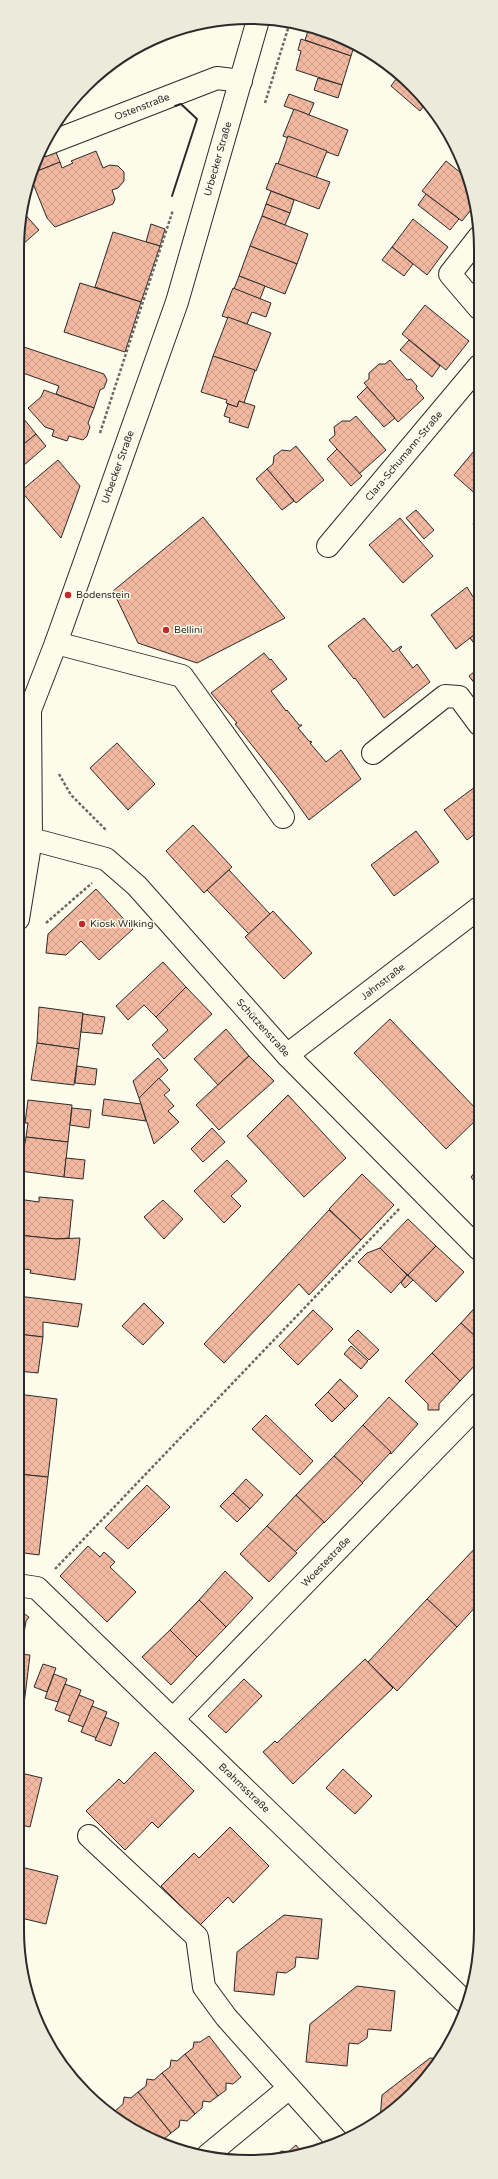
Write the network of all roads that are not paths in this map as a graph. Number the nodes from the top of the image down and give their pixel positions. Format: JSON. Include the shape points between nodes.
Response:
{"nodes":[{"id":1,"x":257,"y":24,"type":"edge"},
{"id":2,"x":241,"y":81,"type":"junction"},
{"id":3,"x":50,"y":144,"type":"edge"},
{"id":4,"x":474,"y":243,"type":"edge"},
{"id":5,"x":474,"y":302,"type":"edge"},
{"id":6,"x":474,"y":372,"type":"edge"},
{"id":7,"x":328,"y":546,"type":"dead end"},
{"id":8,"x":56,"y":642,"type":"junction"},
{"id":9,"x":24,"y":710,"type":"edge"},
{"id":10,"x":474,"y":717,"type":"edge"},
{"id":11,"x":373,"y":753,"type":"dead end"},
{"id":12,"x":283,"y":817,"type":"dead end"},
{"id":13,"x":31,"y":839,"type":"junction"},
{"id":14,"x":24,"y":882,"type":"edge"},
{"id":15,"x":474,"y":912,"type":"edge"},
{"id":16,"x":287,"y":1055,"type":"junction"},
{"id":17,"x":474,"y":1244,"type":"edge"},
{"id":18,"x":474,"y":1409,"type":"edge"},
{"id":19,"x":27,"y":1587,"type":"edge"},
{"id":20,"x":173,"y":1719,"type":"junction"},
{"id":21,"x":89,"y":1836,"type":"dead end"},
{"id":22,"x":463,"y":2000,"type":"edge"},
{"id":23,"x":289,"y":2088,"type":"junction"},
{"id":24,"x":335,"y":2138,"type":"edge"},
{"id":25,"x":212,"y":2152,"type":"edge"}],
"edges":[{"from":1,"to":2,"type":"street","name":"Urbecker Straße"},
{"from":2,"to":3,"type":"street","name":"Ostenstraße","via":[[216,78]]},
{"from":2,"to":8,"type":"street","name":"Urbecker Straße","via":[[177,302]]},
{"from":4,"to":5,"type":"street","via":[[450,274]]},
{"from":6,"to":7,"type":"street","name":"Clara-Schumann-Straße"},
{"from":8,"to":9,"type":"street","name":"Urbecker Straße"},
{"from":8,"to":12,"type":"street","via":[[182,676]]},
{"from":9,"to":13,"type":"street","name":"Urbecker Straße"},
{"from":10,"to":11,"type":"street","via":[[459,697],[445,696]]},
{"from":13,"to":14,"type":"street","name":"Urbecker Straße"},
{"from":13,"to":16,"type":"street","name":"Schützenstraße","via":[[106,859],[137,886]]},
{"from":15,"to":16,"type":"street","name":"Jahnstraße"},
{"from":16,"to":17,"type":"street","name":"Schützenstraße"},
{"from":18,"to":20,"type":"street","name":"Woestestraße"},
{"from":19,"to":20,"type":"street","name":"Brahmsstraße"},
{"from":20,"to":22,"type":"street","name":"Brahmsstraße"},
{"from":21,"to":23,"type":"street","via":[[197,1937],[204,1987],[226,2017]]},
{"from":23,"to":24,"type":"street"},
{"from":23,"to":25,"type":"street"}]}
